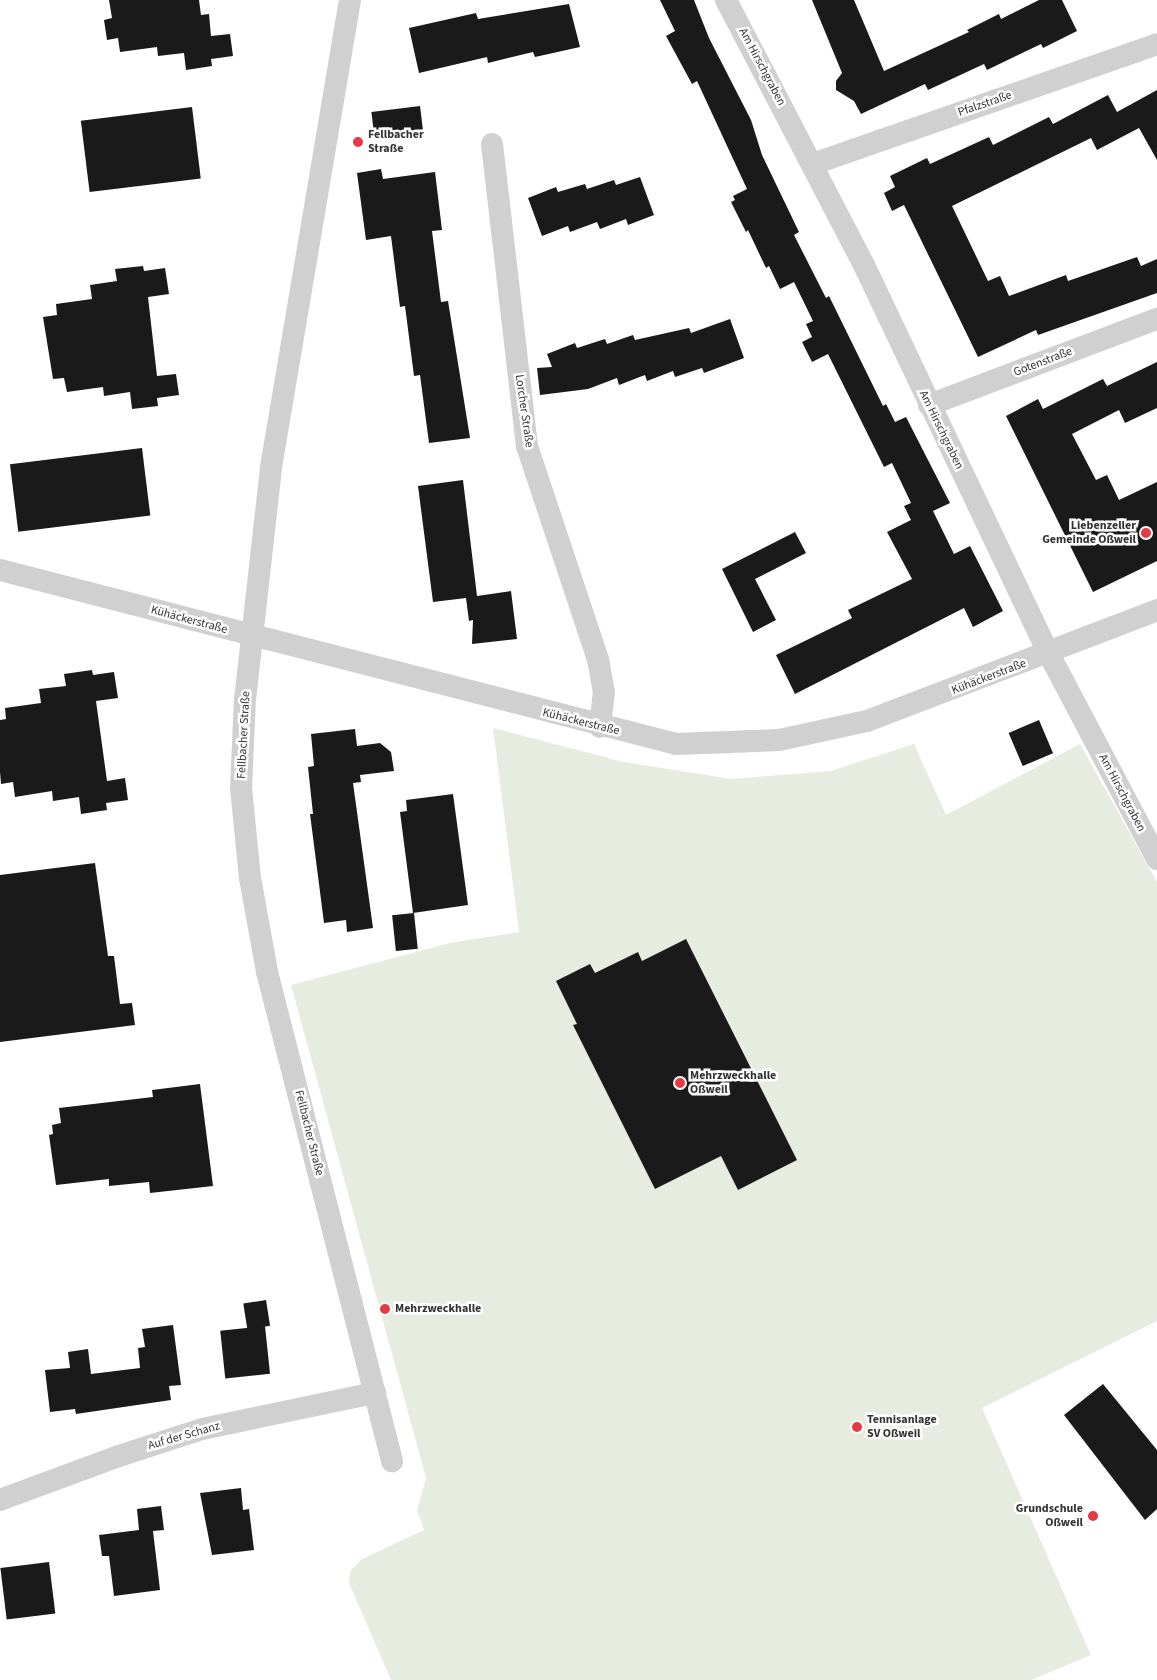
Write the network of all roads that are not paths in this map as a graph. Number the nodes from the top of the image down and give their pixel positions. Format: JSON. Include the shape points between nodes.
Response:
{"nodes":[{"id":1,"x":350,"y":0,"type":"edge"},
{"id":2,"x":726,"y":0,"type":"edge"},
{"id":3,"x":1157,"y":44,"type":"edge"},
{"id":4,"x":492,"y":144,"type":"dead end"},
{"id":5,"x":813,"y":164,"type":"junction"},
{"id":6,"x":1157,"y":319,"type":"edge"},
{"id":7,"x":929,"y":405,"type":"junction"},
{"id":8,"x":0,"y":570,"type":"edge"},
{"id":9,"x":1157,"y":610,"type":"edge"},
{"id":10,"x":252,"y":638,"type":"junction"},
{"id":11,"x":1049,"y":654,"type":"junction"},
{"id":12,"x":600,"y":727,"type":"junction"},
{"id":13,"x":1157,"y":860,"type":"edge"},
{"id":14,"x":375,"y":1393,"type":"junction"},
{"id":15,"x":392,"y":1461,"type":"dead end"},
{"id":16,"x":0,"y":1500,"type":"edge"}],
"edges":[{"from":1,"to":10,"type":"street","name":"Fellbacher Straße","via":[[271,468]]},
{"from":2,"to":5,"type":"street","name":"Am Hirschgraben"},
{"from":3,"to":5,"type":"street","name":"Pfalzstraße"},
{"from":4,"to":12,"type":"street","name":"Lorcher Straße","via":[[527,446],[598,659],[604,692]]},
{"from":5,"to":7,"type":"street","name":"Am Hirschgraben"},
{"from":6,"to":7,"type":"street","name":"Gotenstraße"},
{"from":7,"to":11,"type":"street","name":"Am Hirschgraben"},
{"from":8,"to":10,"type":"street","name":"Kühäckerstraße"},
{"from":9,"to":11,"type":"street","name":"Kühäckerstraße"},
{"from":10,"to":12,"type":"street","name":"Kühäckerstraße"},
{"from":10,"to":14,"type":"street","name":"Fellbacher Straße","via":[[245,698],[241,788],[250,878],[267,972]]},
{"from":11,"to":12,"type":"street","name":"Kühäckerstraße","via":[[867,721],[779,740],[676,744]]},
{"from":11,"to":13,"type":"street","name":"Am Hirschgraben"},
{"from":14,"to":15,"type":"street","name":"Fellbacher Straße"},
{"from":14,"to":16,"type":"street","name":"Auf der Schanz","via":[[202,1429]]}]}
